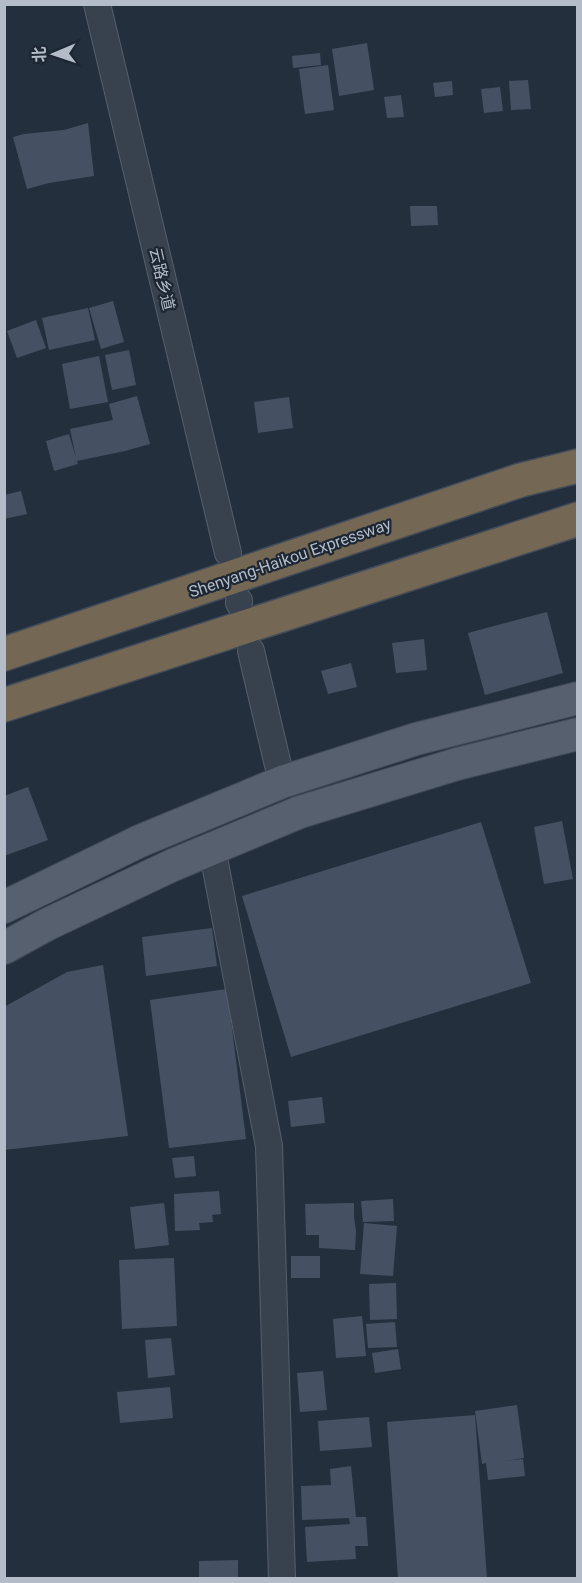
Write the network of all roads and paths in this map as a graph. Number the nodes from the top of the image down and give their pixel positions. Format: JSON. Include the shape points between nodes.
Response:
{"nodes":[{"id":1,"x":97,"y":4,"type":"edge"},
{"id":2,"x":578,"y":466,"type":"edge"},
{"id":3,"x":578,"y":519,"type":"edge"},
{"id":4,"x":228,"y":553,"type":"dead end"},
{"id":5,"x":251,"y":651,"type":"dead end"},
{"id":6,"x":4,"y":654,"type":"edge"},
{"id":7,"x":578,"y":698,"type":"edge"},
{"id":8,"x":4,"y":705,"type":"edge"},
{"id":9,"x":578,"y":734,"type":"edge"},
{"id":10,"x":282,"y":782,"type":"junction"},
{"id":11,"x":212,"y":848,"type":"junction"},
{"id":12,"x":4,"y":907,"type":"edge"},
{"id":13,"x":4,"y":948,"type":"edge"},
{"id":14,"x":282,"y":1578,"type":"edge"}],
"edges":[{"from":1,"to":4,"type":"street","name":"云路乡道"},
{"from":2,"to":6,"type":"highway","name":"Shenyang-Haikou Expressway","via":[[521,480]]},
{"from":3,"to":8,"type":"highway"},
{"from":5,"to":10,"type":"street"},
{"from":7,"to":10,"type":"main road","via":[[416,739]]},
{"from":9,"to":11,"type":"main road","via":[[458,764],[300,812]]},
{"from":10,"to":12,"type":"main road","via":[[140,842]]},
{"from":11,"to":13,"type":"main road"},
{"from":11,"to":14,"type":"street","via":[[269,1146]]}]}
